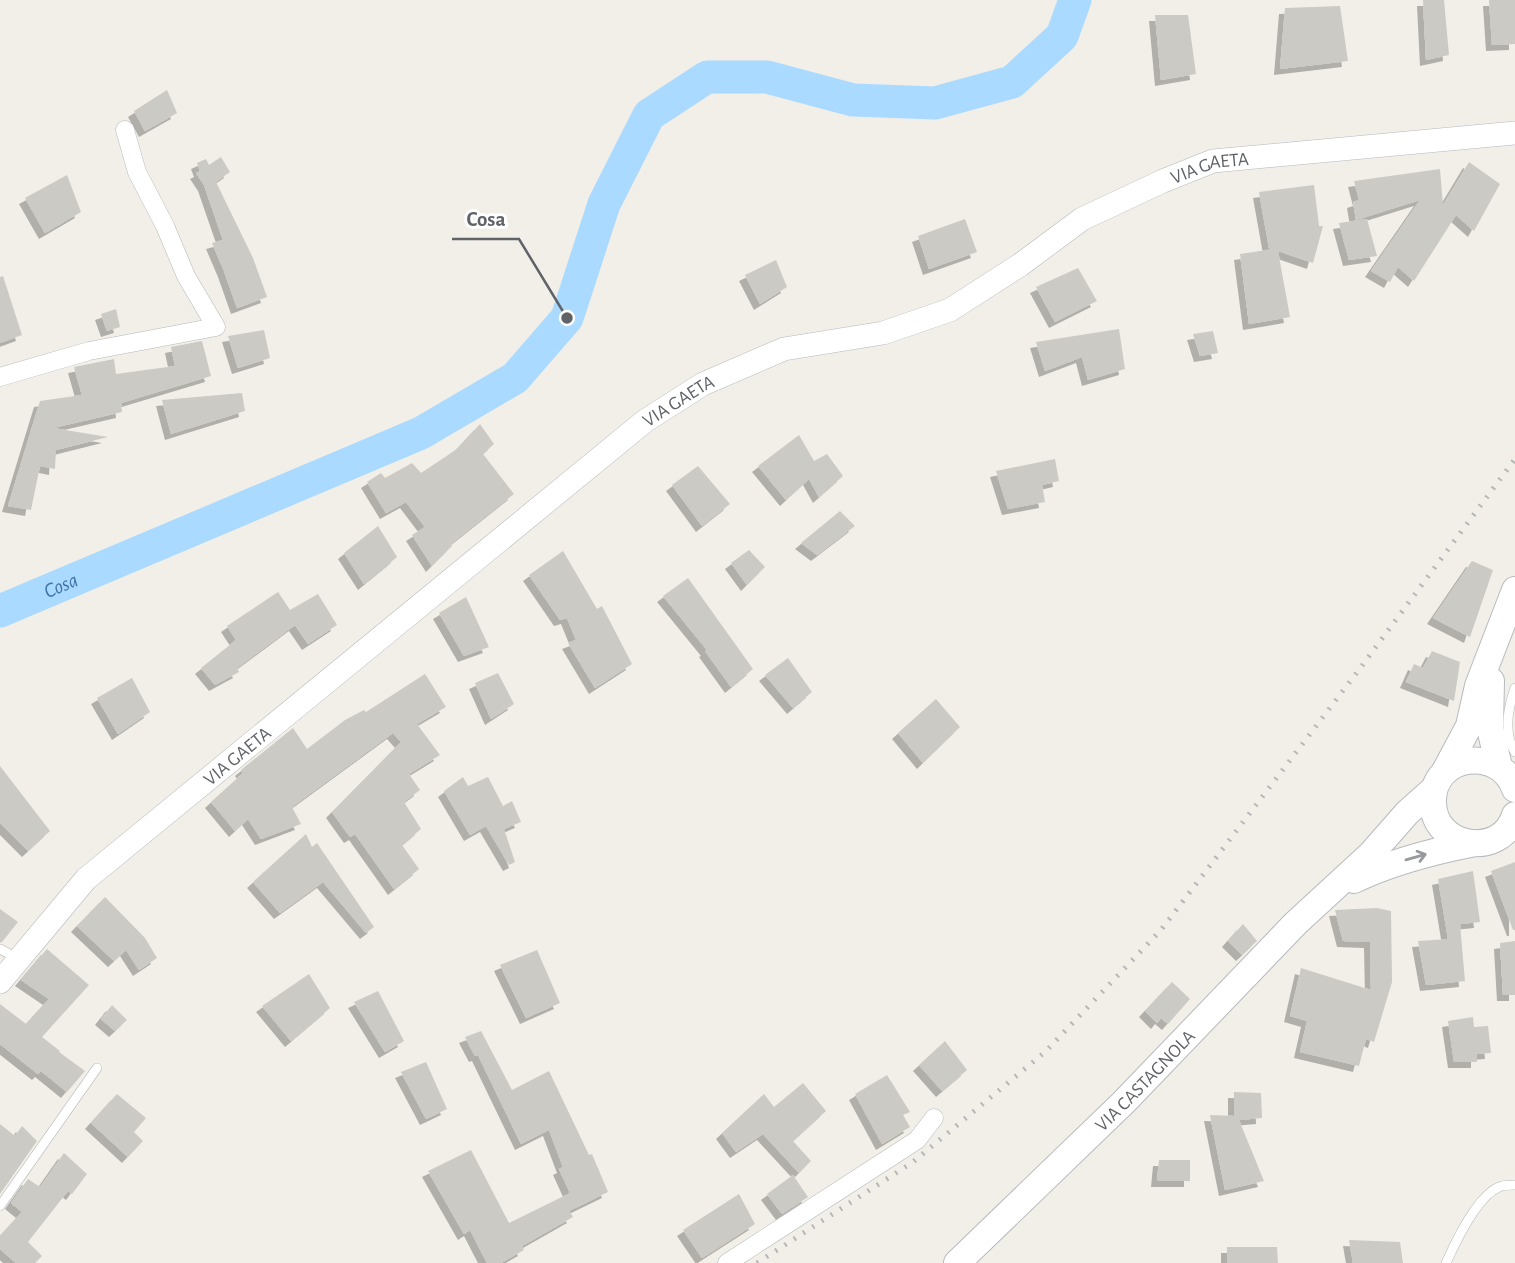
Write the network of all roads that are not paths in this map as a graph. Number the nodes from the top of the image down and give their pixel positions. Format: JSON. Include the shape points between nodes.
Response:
{"nodes":[{"id":1,"x":125,"y":130,"type":"dead end"},
{"id":2,"x":1515,"y":133,"type":"edge"},
{"id":3,"x":0,"y":377,"type":"edge"},
{"id":4,"x":1515,"y":590,"type":"edge"},
{"id":5,"x":1493,"y":652,"type":"junction"},
{"id":6,"x":1515,"y":688,"type":"edge"},
{"id":7,"x":1512,"y":723,"type":"edge"},
{"id":8,"x":1512,"y":775,"type":"edge"},
{"id":9,"x":1440,"y":780,"type":"junction"},
{"id":10,"x":1512,"y":823,"type":"edge"},
{"id":11,"x":1470,"y":844,"type":"junction"},
{"id":12,"x":1330,"y":891,"type":"junction"},
{"id":13,"x":10,"y":954,"type":"edge"},
{"id":14,"x":0,"y":982,"type":"edge"},
{"id":15,"x":97,"y":1068,"type":"dead end"},
{"id":16,"x":934,"y":1118,"type":"dead end"},
{"id":17,"x":1515,"y":1185,"type":"edge"},
{"id":18,"x":0,"y":1206,"type":"edge"},
{"id":19,"x":727,"y":1263,"type":"edge"},
{"id":20,"x":957,"y":1263,"type":"edge"},
{"id":21,"x":1446,"y":1263,"type":"edge"}],
"edges":[{"from":1,"to":3,"type":"street","via":[[138,172],[186,276],[216,327],[89,351]]},
{"from":2,"to":13,"type":"street","name":"VIA GAETA","via":[[1213,161],[1082,219],[950,310],[883,333],[784,349],[703,384],[636,429],[86,879]]},
{"from":4,"to":5,"type":"main road"},
{"from":5,"to":8,"type":"main road","via":[[1490,728]]},
{"from":5,"to":9,"type":"main road","via":[[1478,686],[1469,726]]},
{"from":6,"to":7,"type":"lane","via":[[1508,711]]},
{"from":7,"to":8,"type":"lane"},
{"from":8,"to":9,"type":"main road","via":[[1477,759],[1455,764]]},
{"from":9,"to":11,"type":"main road","via":[[1434,813],[1439,825],[1458,841]]},
{"from":9,"to":12,"type":"main road","name":"VIA CASTAGNOLA"},
{"from":10,"to":11,"type":"main road","via":[[1497,839]]},
{"from":12,"to":11,"type":"main road","one_way":true,"via":[[1383,866]]},
{"from":12,"to":20,"type":"main road","name":"VIA CASTAGNOLA","via":[[1124,1102]]},
{"from":13,"to":14,"type":"street","name":"VIA GAETA"},
{"from":15,"to":18,"type":"lane"},
{"from":16,"to":19,"type":"street","via":[[917,1140]]},
{"from":17,"to":21,"type":"lane","via":[[1497,1187],[1481,1203],[1464,1224]]}]}
